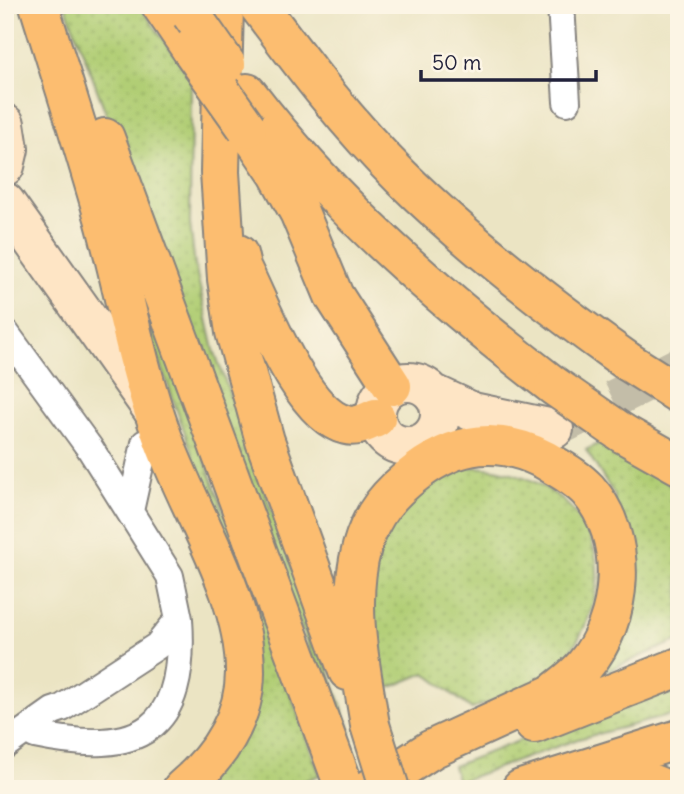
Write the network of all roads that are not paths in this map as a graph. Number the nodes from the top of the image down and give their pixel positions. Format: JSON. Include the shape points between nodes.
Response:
{"nodes":[{"id":1,"x":39,"y":5,"type":"edge"},
{"id":2,"x":54,"y":5,"type":"edge"},
{"id":3,"x":258,"y":5,"type":"edge"},
{"id":4,"x":561,"y":5,"type":"edge"},
{"id":5,"x":191,"y":16,"type":"edge"},
{"id":6,"x":568,"y":102,"type":"dead end"},
{"id":7,"x":247,"y":111,"type":"junction"},
{"id":8,"x":5,"y":124,"type":"edge"},
{"id":9,"x":5,"y":166,"type":"edge"},
{"id":10,"x":220,"y":172,"type":"junction"},
{"id":11,"x":5,"y":202,"type":"edge"},
{"id":12,"x":5,"y":332,"type":"edge"},
{"id":13,"x":432,"y":393,"type":"junction"},
{"id":14,"x":679,"y":394,"type":"edge"},
{"id":15,"x":384,"y":402,"type":"junction"},
{"id":16,"x":157,"y":422,"type":"junction"},
{"id":17,"x":498,"y":443,"type":"junction"},
{"id":18,"x":430,"y":450,"type":"junction"},
{"id":19,"x":679,"y":465,"type":"edge"},
{"id":20,"x":130,"y":511,"type":"junction"},
{"id":21,"x":179,"y":619,"type":"junction"},
{"id":22,"x":679,"y":667,"type":"edge"},
{"id":23,"x":62,"y":709,"type":"junction"},
{"id":24,"x":370,"y":726,"type":"junction"},
{"id":25,"x":35,"y":735,"type":"junction"},
{"id":26,"x":679,"y":739,"type":"edge"},
{"id":27,"x":5,"y":746,"type":"edge"},
{"id":28,"x":5,"y":760,"type":"edge"},
{"id":29,"x":182,"y":789,"type":"edge"},
{"id":30,"x":345,"y":789,"type":"edge"},
{"id":31,"x":372,"y":789,"type":"edge"},
{"id":32,"x":390,"y":789,"type":"edge"},
{"id":33,"x":521,"y":789,"type":"edge"},
{"id":34,"x":538,"y":789,"type":"edge"},
{"id":35,"x":665,"y":789,"type":"edge"}],
"edges":[{"from":1,"to":16,"type":"highway","via":[[104,217]]},
{"from":2,"to":30,"type":"highway"},
{"from":3,"to":14,"type":"highway","bridge":true,"via":[[329,98],[401,177],[521,282]]},
{"from":4,"to":6,"type":"street"},
{"from":5,"to":7,"type":"highway","bridge":true},
{"from":5,"to":10,"type":"highway"},
{"from":7,"to":15,"type":"highway","via":[[299,212]]},
{"from":7,"to":19,"type":"highway","bridge":true,"via":[[496,341],[622,433]]},
{"from":8,"to":9,"type":"street","via":[[9,149]]},
{"from":10,"to":15,"type":"highway","via":[[241,267],[299,382],[335,420],[358,426]]},
{"from":10,"to":24,"type":"highway","via":[[228,279],[244,371],[265,441]]},
{"from":11,"to":16,"type":"street"},
{"from":12,"to":20,"type":"street"},
{"from":13,"to":15,"type":"street","via":[[413,382]]},
{"from":13,"to":17,"type":"street","via":[[473,412],[554,429]]},
{"from":13,"to":18,"type":"street","via":[[438,402],[439,423]]},
{"from":15,"to":18,"type":"street","via":[[386,437]]},
{"from":16,"to":20,"type":"street","via":[[145,443]]},
{"from":16,"to":29,"type":"highway","via":[[228,590],[245,656],[243,694],[230,731],[207,765]]},
{"from":17,"to":18,"type":"highway"},
{"from":17,"to":31,"type":"highway","via":[[535,455],[578,480],[600,508],[617,550],[618,573],[602,639],[583,667],[552,694],[432,749]]},
{"from":18,"to":24,"type":"highway","via":[[381,505],[362,547],[356,625]]},
{"from":20,"to":21,"type":"street","via":[[170,576]]},
{"from":21,"to":23,"type":"street","via":[[157,646]]},
{"from":21,"to":25,"type":"street","via":[[179,682],[173,698],[150,725],[113,744],[91,745]]},
{"from":22,"to":31,"type":"highway"},
{"from":23,"to":25,"type":"street"},
{"from":23,"to":27,"type":"street"},
{"from":24,"to":32,"type":"highway","bridge":true},
{"from":25,"to":28,"type":"street"},
{"from":26,"to":33,"type":"highway"},
{"from":34,"to":35,"type":"highway","via":[[607,774],[630,775]]}]}
